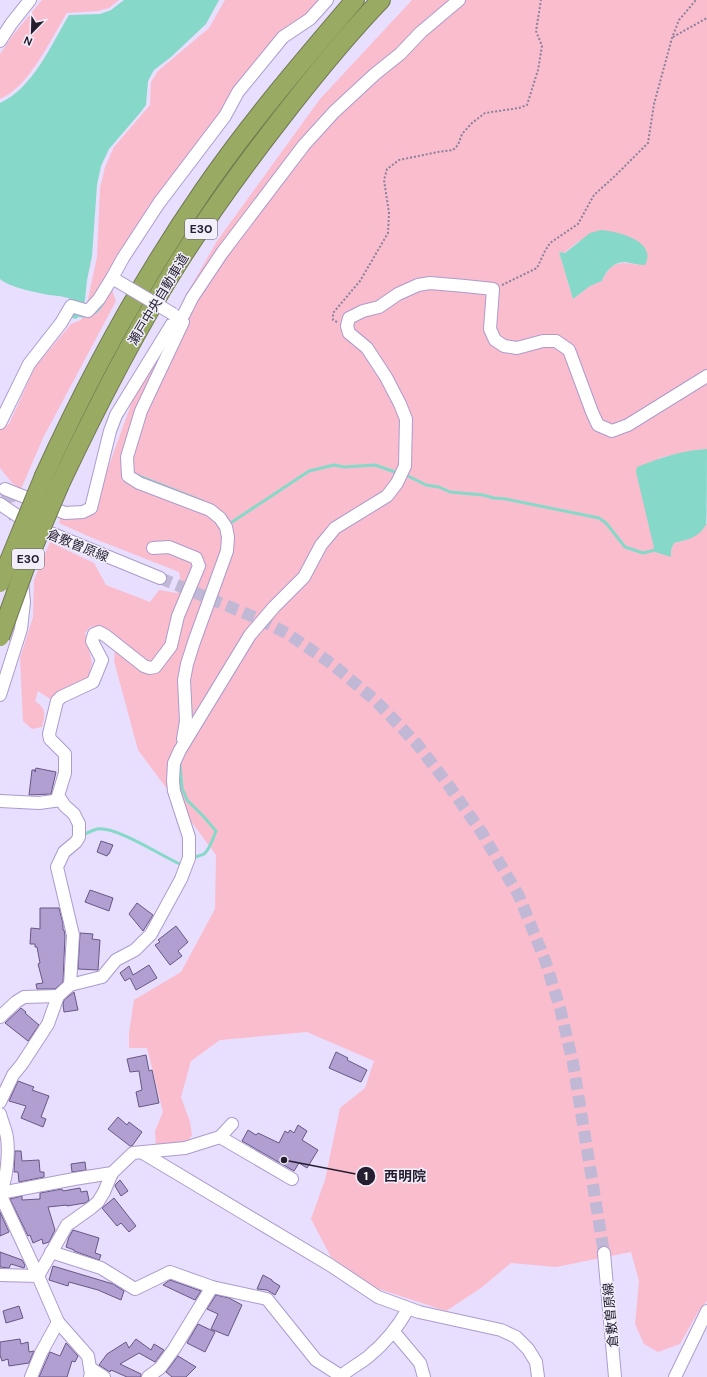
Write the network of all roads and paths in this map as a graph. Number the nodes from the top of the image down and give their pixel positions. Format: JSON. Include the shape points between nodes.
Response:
{"nodes":[{"id":1,"x":30,"y":0,"type":"edge"},
{"id":2,"x":327,"y":0,"type":"edge"},
{"id":3,"x":355,"y":0,"type":"edge"},
{"id":4,"x":381,"y":0,"type":"edge"},
{"id":5,"x":459,"y":0,"type":"edge"},
{"id":6,"x":541,"y":0,"type":"edge"},
{"id":7,"x":696,"y":0,"type":"edge"},
{"id":8,"x":707,"y":18,"type":"edge"},
{"id":9,"x":672,"y":38,"type":"junction"},
{"id":10,"x":0,"y":41,"type":"edge"},
{"id":11,"x":116,"y":280,"type":"junction"},
{"id":12,"x":493,"y":289,"type":"junction"},
{"id":13,"x":176,"y":316,"type":"junction"},
{"id":14,"x":346,"y":326,"type":"junction"},
{"id":15,"x":707,"y":376,"type":"edge"},
{"id":16,"x":0,"y":423,"type":"edge"},
{"id":17,"x":4,"y":488,"type":"edge"},
{"id":18,"x":0,"y":504,"type":"edge"},
{"id":19,"x":16,"y":525,"type":"tunnel mouth"},
{"id":20,"x":153,"y":548,"type":"dead end"},
{"id":21,"x":160,"y":578,"type":"tunnel mouth"},
{"id":22,"x":0,"y":583,"type":"edge"},
{"id":23,"x":0,"y":637,"type":"edge"},
{"id":24,"x":0,"y":695,"type":"edge"},
{"id":25,"x":183,"y":744,"type":"junction"},
{"id":26,"x":61,"y":800,"type":"junction"},
{"id":27,"x":0,"y":801,"type":"edge"},
{"id":28,"x":70,"y":984,"type":"junction"},
{"id":29,"x":58,"y":996,"type":"junction"},
{"id":30,"x":0,"y":1017,"type":"edge"},
{"id":31,"x":0,"y":1102,"type":"edge"},
{"id":32,"x":0,"y":1114,"type":"edge"},
{"id":33,"x":232,"y":1124,"type":"dead end"},
{"id":34,"x":220,"y":1137,"type":"junction"},
{"id":35,"x":143,"y":1153,"type":"junction"},
{"id":36,"x":112,"y":1173,"type":"junction"},
{"id":37,"x":292,"y":1179,"type":"dead end"},
{"id":38,"x":0,"y":1193,"type":"edge"},
{"id":39,"x":52,"y":1252,"type":"junction"},
{"id":40,"x":604,"y":1253,"type":"tunnel mouth"},
{"id":41,"x":0,"y":1275,"type":"edge"},
{"id":42,"x":38,"y":1276,"type":"junction"},
{"id":43,"x":212,"y":1287,"type":"junction"},
{"id":44,"x":408,"y":1308,"type":"junction"},
{"id":45,"x":707,"y":1311,"type":"edge"},
{"id":46,"x":58,"y":1322,"type":"junction"},
{"id":47,"x":394,"y":1332,"type":"junction"},
{"id":48,"x":90,"y":1373,"type":"edge"},
{"id":49,"x":340,"y":1376,"type":"edge"},
{"id":50,"x":31,"y":1377,"type":"edge"},
{"id":51,"x":104,"y":1377,"type":"edge"},
{"id":52,"x":148,"y":1377,"type":"edge"},
{"id":53,"x":424,"y":1377,"type":"edge"},
{"id":54,"x":538,"y":1377,"type":"edge"},
{"id":55,"x":615,"y":1377,"type":"edge"},
{"id":56,"x":675,"y":1377,"type":"edge"}],
"edges":[{"from":1,"to":10,"type":"street"},
{"from":2,"to":11,"type":"street","via":[[310,19],[283,37],[238,92],[225,116],[159,203],[123,258]]},
{"from":3,"to":22,"type":"highway","name":"瀬戸中央自動車道","number":"E30","bridge":true,"via":[[255,120],[202,192],[159,258],[79,402],[44,476]]},
{"from":4,"to":23,"type":"highway","name":"瀬戸中央自動車道","number":"E30","bridge":true,"via":[[320,69],[270,132],[218,202],[175,268],[135,336],[60,484],[27,562]]},
{"from":5,"to":13,"type":"street","via":[[375,74],[309,139],[222,253],[184,314]]},
{"from":6,"to":14,"type":"path","via":[[536,31],[542,46],[538,70],[527,105],[485,114],[462,134],[453,150],[399,160],[387,169],[384,180],[389,213],[388,233],[360,281],[333,313],[333,320]]},
{"from":7,"to":9,"type":"path","via":[[679,20]]},
{"from":8,"to":9,"type":"path"},
{"from":9,"to":12,"type":"path","via":[[654,104],[648,143],[594,195],[578,224],[550,244],[538,268]]},
{"from":11,"to":13,"type":"street","bridge":true},
{"from":11,"to":16,"type":"street","via":[[88,311],[71,306],[62,324],[28,364]]},
{"from":12,"to":14,"type":"street","via":[[418,285],[379,307],[363,310],[349,318]]},
{"from":12,"to":15,"type":"street","via":[[490,329],[495,340],[504,346],[517,348],[543,341],[556,341],[569,350],[598,425],[612,431],[628,425]]},
{"from":13,"to":17,"type":"street","via":[[116,415],[90,508],[83,512],[66,513]]},
{"from":13,"to":25,"type":"street","via":[[183,322],[146,399],[127,457],[128,476],[139,483],[210,510],[223,522],[228,537],[227,551],[187,664],[184,680],[186,721]]},
{"from":14,"to":25,"type":"street","via":[[349,333],[367,348],[400,404],[406,420],[405,466],[387,496],[335,528],[321,544],[304,577],[250,635]]},
{"from":18,"to":21,"type":"street","name":"倉敷曽原線","via":[[31,525]]},
{"from":19,"to":24,"type":"street","via":[[24,602],[21,629]]},
{"from":20,"to":26,"type":"street","via":[[169,547],[196,558],[199,566],[178,616],[171,646],[155,668],[150,668],[106,636],[99,632],[94,634],[92,641],[102,660],[93,682],[57,701],[49,734],[50,739],[66,754],[65,773],[58,796]]},
{"from":25,"to":28,"type":"street","via":[[174,763],[173,781],[189,837],[189,858],[181,879],[151,934],[135,950],[116,960],[102,977]]},
{"from":26,"to":27,"type":"street","via":[[39,803]]},
{"from":26,"to":28,"type":"street","via":[[79,824],[79,837],[64,852],[57,867],[73,935]]},
{"from":28,"to":29,"type":"street"},
{"from":29,"to":30,"type":"street","via":[[24,997]]},
{"from":29,"to":31,"type":"street","via":[[48,1024],[13,1076]]},
{"from":32,"to":38,"type":"street","via":[[7,1137],[7,1153],[4,1187]]},
{"from":33,"to":34,"type":"street"},
{"from":34,"to":35,"type":"street","via":[[185,1148]]},
{"from":34,"to":37,"type":"street"},
{"from":35,"to":36,"type":"street","via":[[133,1153]]},
{"from":35,"to":44,"type":"street","via":[[330,1265],[378,1297]]},
{"from":36,"to":38,"type":"street"},
{"from":36,"to":39,"type":"street","via":[[98,1202],[67,1225]]},
{"from":38,"to":42,"type":"street"},
{"from":39,"to":42,"type":"street"},
{"from":39,"to":43,"type":"street","via":[[101,1268],[135,1289],[170,1272]]},
{"from":40,"to":55,"type":"street","name":"倉敷曽原線"},
{"from":41,"to":42,"type":"street"},
{"from":42,"to":46,"type":"street"},
{"from":43,"to":49,"type":"street","via":[[267,1299],[316,1360]]},
{"from":43,"to":52,"type":"street","via":[[174,1349],[160,1368]]},
{"from":44,"to":47,"type":"street"},
{"from":44,"to":54,"type":"street","via":[[501,1330],[516,1337],[528,1348],[536,1362]]},
{"from":45,"to":56,"type":"street"},
{"from":46,"to":48,"type":"street","via":[[88,1356]]},
{"from":46,"to":50,"type":"street"},
{"from":47,"to":49,"type":"street","via":[[368,1357]]},
{"from":47,"to":53,"type":"street","via":[[420,1363]]},
{"from":48,"to":51,"type":"street"}]}
